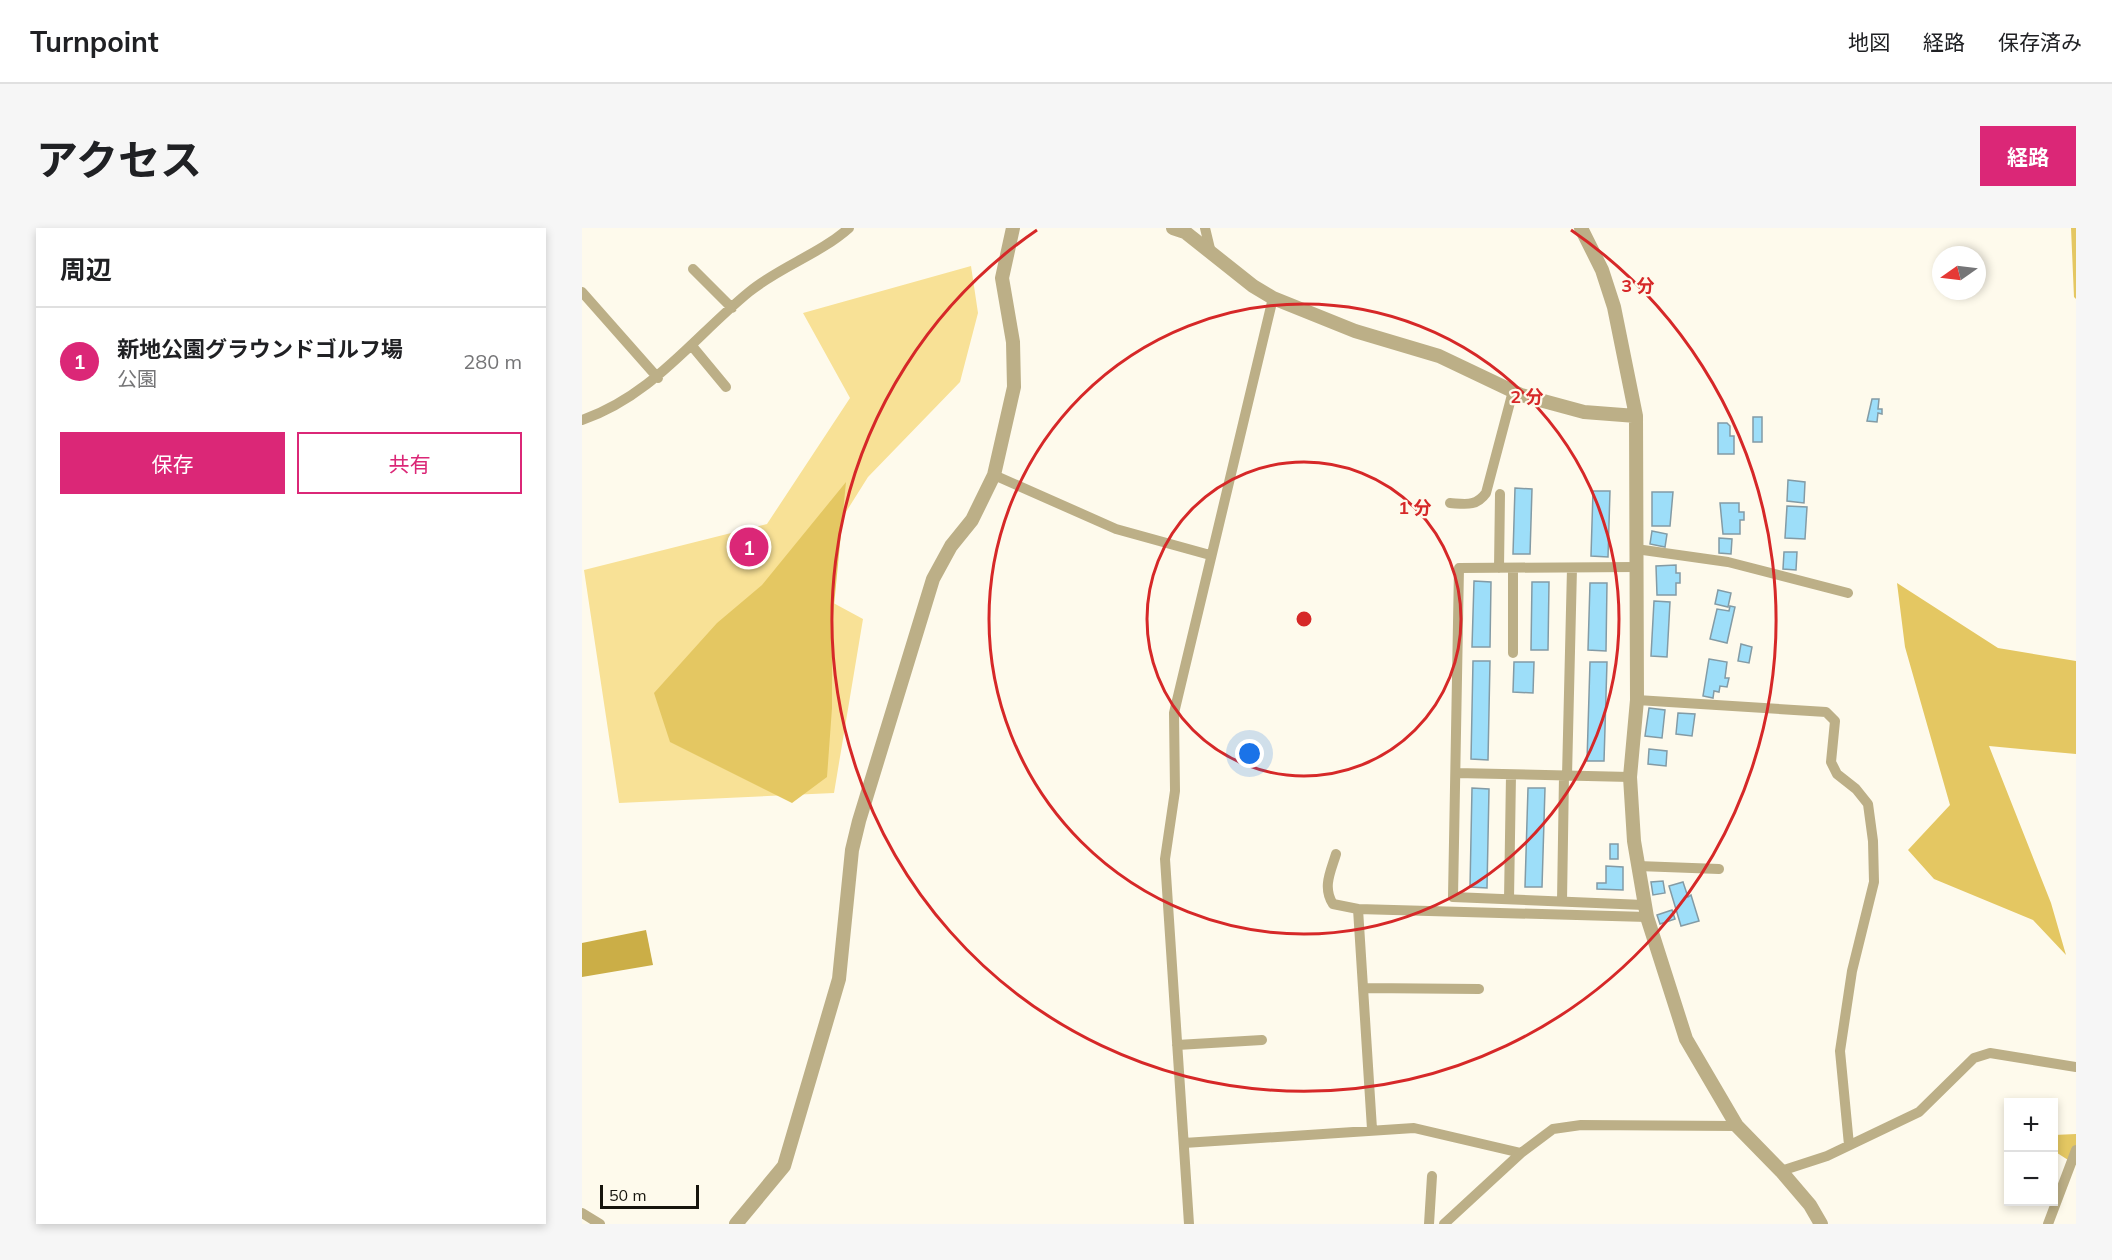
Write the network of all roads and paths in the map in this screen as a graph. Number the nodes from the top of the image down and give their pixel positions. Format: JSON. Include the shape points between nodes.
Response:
{"nodes":[{"id":1,"x":849,"y":228,"type":"edge"},
{"id":2,"x":1013,"y":228,"type":"edge"},
{"id":3,"x":1173,"y":228,"type":"edge"},
{"id":4,"x":1205,"y":228,"type":"edge"},
{"id":5,"x":1581,"y":228,"type":"edge"},
{"id":6,"x":1211,"y":253,"type":"junction"},
{"id":7,"x":693,"y":269,"type":"dead end"},
{"id":8,"x":582,"y":292,"type":"edge"},
{"id":9,"x":1273,"y":298,"type":"junction"},
{"id":10,"x":732,"y":308,"type":"junction"},
{"id":11,"x":692,"y":346,"type":"junction"},
{"id":12,"x":658,"y":378,"type":"junction"},
{"id":13,"x":726,"y":387,"type":"dead end"},
{"id":14,"x":1513,"y":391,"type":"junction"},
{"id":15,"x":1636,"y":416,"type":"junction"},
{"id":16,"x":582,"y":420,"type":"edge"},
{"id":17,"x":994,"y":476,"type":"junction"},
{"id":18,"x":1500,"y":494,"type":"dead end"},
{"id":19,"x":1450,"y":503,"type":"dead end"},
{"id":20,"x":1636,"y":549,"type":"junction"},
{"id":21,"x":1210,"y":555,"type":"junction"},
{"id":22,"x":1636,"y":567,"type":"junction"},
{"id":23,"x":1499,"y":568,"type":"junction"},
{"id":24,"x":1513,"y":568,"type":"junction"},
{"id":25,"x":1572,"y":568,"type":"junction"},
{"id":26,"x":1848,"y":593,"type":"dead end"},
{"id":27,"x":1513,"y":652,"type":"dead end"},
{"id":28,"x":1637,"y":700,"type":"junction"},
{"id":29,"x":1456,"y":773,"type":"junction"},
{"id":30,"x":1511,"y":774,"type":"junction"},
{"id":31,"x":1566,"y":776,"type":"junction"},
{"id":32,"x":1630,"y":777,"type":"junction"},
{"id":33,"x":1336,"y":854,"type":"dead end"},
{"id":34,"x":1638,"y":866,"type":"junction"},
{"id":35,"x":1719,"y":869,"type":"dead end"},
{"id":36,"x":1509,"y":899,"type":"junction"},
{"id":37,"x":1562,"y":901,"type":"junction"},
{"id":38,"x":1358,"y":909,"type":"junction"},
{"id":39,"x":1645,"y":911,"type":"junction"},
{"id":40,"x":1363,"y":988,"type":"junction"},
{"id":41,"x":1479,"y":989,"type":"dead end"},
{"id":42,"x":1262,"y":1040,"type":"dead end"},
{"id":43,"x":1178,"y":1045,"type":"junction"},
{"id":44,"x":2076,"y":1067,"type":"edge"},
{"id":45,"x":1737,"y":1126,"type":"junction"},
{"id":46,"x":1372,"y":1129,"type":"junction"},
{"id":47,"x":1184,"y":1143,"type":"junction"},
{"id":48,"x":1849,"y":1145,"type":"junction"},
{"id":49,"x":2076,"y":1150,"type":"edge"},
{"id":50,"x":1521,"y":1153,"type":"junction"},
{"id":51,"x":1781,"y":1171,"type":"junction"},
{"id":52,"x":1432,"y":1176,"type":"dead end"},
{"id":53,"x":582,"y":1213,"type":"edge"},
{"id":54,"x":600,"y":1224,"type":"edge"},
{"id":55,"x":736,"y":1224,"type":"edge"},
{"id":56,"x":1189,"y":1224,"type":"edge"},
{"id":57,"x":1429,"y":1224,"type":"edge"},
{"id":58,"x":1444,"y":1224,"type":"edge"},
{"id":59,"x":1821,"y":1224,"type":"edge"},
{"id":60,"x":2048,"y":1224,"type":"edge"}],
"edges":[{"from":1,"to":10,"type":"street","via":[[782,268]]},
{"from":2,"to":17,"type":"street","via":[[1002,278],[1013,342],[1014,387]]},
{"from":3,"to":6,"type":"street","via":[[1185,232]]},
{"from":4,"to":6,"type":"street"},
{"from":5,"to":15,"type":"street","via":[[1602,270],[1614,307]]},
{"from":6,"to":9,"type":"street"},
{"from":7,"to":10,"type":"street"},
{"from":8,"to":12,"type":"street"},
{"from":9,"to":14,"type":"street","via":[[1355,331],[1440,356]]},
{"from":9,"to":21,"type":"street"},
{"from":10,"to":11,"type":"street"},
{"from":11,"to":12,"type":"street"},
{"from":11,"to":13,"type":"street"},
{"from":12,"to":16,"type":"street","via":[[621,402]]},
{"from":14,"to":15,"type":"street","via":[[1584,412]]},
{"from":14,"to":19,"type":"street","via":[[1486,493],[1473,504]]},
{"from":15,"to":20,"type":"street"},
{"from":17,"to":21,"type":"street","via":[[1116,529]]},
{"from":17,"to":55,"type":"street","via":[[972,520],[939,564],[859,821],[852,850],[839,979],[784,1166]]},
{"from":18,"to":23,"type":"street"},
{"from":20,"to":22,"type":"street"},
{"from":20,"to":26,"type":"street","via":[[1728,562]]},
{"from":21,"to":43,"type":"street","via":[[1174,713],[1175,791],[1165,859]]},
{"from":22,"to":25,"type":"street"},
{"from":22,"to":28,"type":"street"},
{"from":23,"to":24,"type":"street"},
{"from":23,"to":29,"type":"street","via":[[1459,568]]},
{"from":24,"to":25,"type":"street"},
{"from":24,"to":27,"type":"street"},
{"from":25,"to":31,"type":"street"},
{"from":28,"to":32,"type":"street"},
{"from":28,"to":48,"type":"street","via":[[1826,712],[1835,722],[1831,762],[1837,774],[1868,804],[1873,841],[1874,882],[1852,971],[1840,1051]]},
{"from":29,"to":30,"type":"street"},
{"from":29,"to":36,"type":"street","via":[[1454,897]]},
{"from":30,"to":31,"type":"street"},
{"from":30,"to":36,"type":"street"},
{"from":31,"to":32,"type":"street"},
{"from":31,"to":37,"type":"street"},
{"from":32,"to":34,"type":"street"},
{"from":33,"to":38,"type":"street","via":[[1327,894],[1333,904]]},
{"from":34,"to":35,"type":"street"},
{"from":34,"to":39,"type":"street"},
{"from":36,"to":37,"type":"street"},
{"from":37,"to":39,"type":"street"},
{"from":38,"to":39,"type":"street"},
{"from":38,"to":40,"type":"street"},
{"from":39,"to":45,"type":"street","via":[[1686,1039]]},
{"from":40,"to":41,"type":"street"},
{"from":40,"to":46,"type":"street"},
{"from":42,"to":43,"type":"street"},
{"from":43,"to":47,"type":"street"},
{"from":44,"to":48,"type":"street","via":[[1990,1053],[1974,1058],[1919,1112]]},
{"from":45,"to":50,"type":"street","via":[[1581,1125],[1552,1129]]},
{"from":45,"to":51,"type":"street"},
{"from":46,"to":47,"type":"street"},
{"from":46,"to":50,"type":"street","via":[[1414,1128]]},
{"from":47,"to":56,"type":"street"},
{"from":48,"to":51,"type":"street"},
{"from":49,"to":60,"type":"street"},
{"from":50,"to":58,"type":"street"},
{"from":51,"to":59,"type":"street"},
{"from":52,"to":57,"type":"street"},
{"from":53,"to":54,"type":"street"}]}
